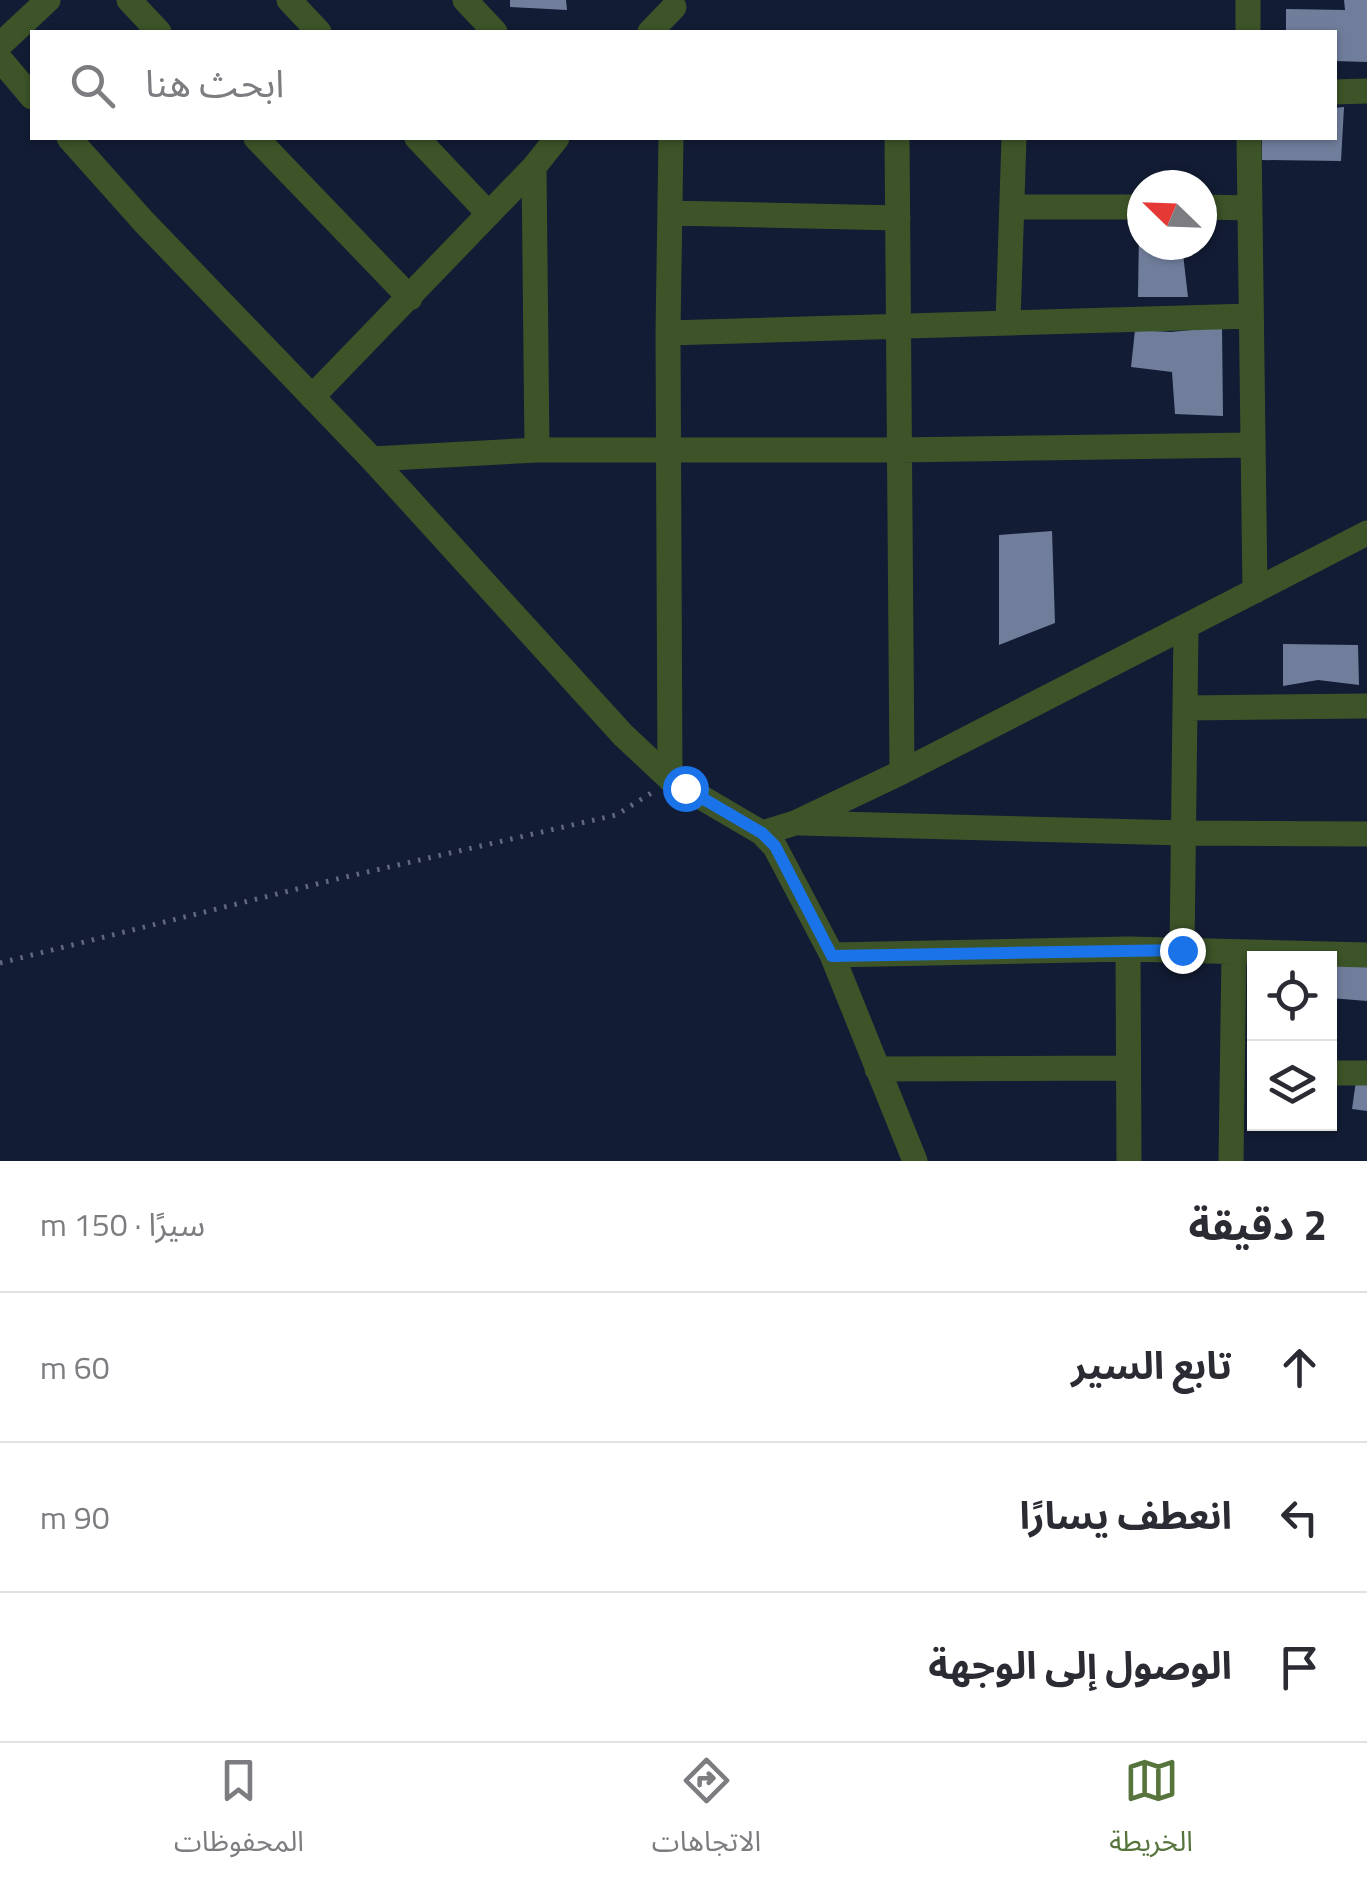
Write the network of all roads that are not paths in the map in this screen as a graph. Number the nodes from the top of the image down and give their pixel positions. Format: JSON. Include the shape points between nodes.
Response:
{"nodes":[{"id":1,"x":48,"y":0,"type":"edge"},
{"id":2,"x":129,"y":0,"type":"edge"},
{"id":3,"x":289,"y":0,"type":"edge"},
{"id":4,"x":466,"y":0,"type":"edge"},
{"id":5,"x":1248,"y":0,"type":"edge"},
{"id":6,"x":674,"y":13,"type":"edge"},
{"id":7,"x":156,"y":30,"type":"edge"},
{"id":8,"x":316,"y":30,"type":"edge"},
{"id":9,"x":493,"y":30,"type":"edge"},
{"id":10,"x":653,"y":30,"type":"edge"},
{"id":11,"x":1248,"y":30,"type":"edge"},
{"id":12,"x":0,"y":45,"type":"edge"},
{"id":13,"x":0,"y":59,"type":"edge"},
{"id":14,"x":1367,"y":91,"type":"edge"},
{"id":15,"x":1337,"y":92,"type":"edge"},
{"id":16,"x":30,"y":95,"type":"edge"},
{"id":17,"x":70,"y":140,"type":"edge"},
{"id":18,"x":258,"y":140,"type":"edge"},
{"id":19,"x":419,"y":140,"type":"edge"},
{"id":20,"x":556,"y":140,"type":"edge"},
{"id":21,"x":671,"y":140,"type":"edge"},
{"id":22,"x":897,"y":140,"type":"edge"},
{"id":23,"x":1014,"y":140,"type":"edge"},
{"id":24,"x":1250,"y":140,"type":"edge"},
{"id":25,"x":534,"y":166,"type":"junction"},
{"id":26,"x":1014,"y":206,"type":"junction"},
{"id":27,"x":1127,"y":207,"type":"edge"},
{"id":28,"x":1217,"y":208,"type":"edge"},
{"id":29,"x":1250,"y":208,"type":"junction"},
{"id":30,"x":670,"y":213,"type":"junction"},
{"id":31,"x":489,"y":214,"type":"junction"},
{"id":32,"x":898,"y":218,"type":"junction"},
{"id":33,"x":410,"y":298,"type":"junction"},
{"id":34,"x":1251,"y":316,"type":"junction"},
{"id":35,"x":1008,"y":322,"type":"junction"},
{"id":36,"x":896,"y":325,"type":"junction"},
{"id":37,"x":668,"y":333,"type":"junction"},
{"id":38,"x":312,"y":396,"type":"junction"},
{"id":39,"x":1252,"y":445,"type":"junction"},
{"id":40,"x":670,"y":448,"type":"junction"},
{"id":41,"x":536,"y":450,"type":"junction"},
{"id":42,"x":898,"y":450,"type":"junction"},
{"id":43,"x":372,"y":459,"type":"junction"},
{"id":44,"x":1367,"y":532,"type":"edge"},
{"id":45,"x":1254,"y":591,"type":"junction"},
{"id":46,"x":1186,"y":626,"type":"junction"},
{"id":47,"x":1367,"y":706,"type":"edge"},
{"id":48,"x":1186,"y":708,"type":"junction"},
{"id":49,"x":902,"y":772,"type":"junction"},
{"id":50,"x":670,"y":779,"type":"junction"},
{"id":51,"x":795,"y":823,"type":"junction"},
{"id":52,"x":762,"y":833,"type":"junction"},
{"id":53,"x":1183,"y":834,"type":"junction"},
{"id":54,"x":1367,"y":834,"type":"edge"},
{"id":55,"x":1128,"y":949,"type":"junction"},
{"id":56,"x":1182,"y":950,"type":"junction"},
{"id":57,"x":1234,"y":953,"type":"junction"},
{"id":58,"x":1367,"y":954,"type":"edge"},
{"id":59,"x":832,"y":956,"type":"junction"},
{"id":60,"x":1128,"y":1068,"type":"junction"},
{"id":61,"x":877,"y":1069,"type":"junction"},
{"id":62,"x":1243,"y":1072,"type":"edge"},
{"id":63,"x":1337,"y":1072,"type":"edge"},
{"id":64,"x":1367,"y":1073,"type":"edge"},
{"id":65,"x":916,"y":1161,"type":"edge"},
{"id":66,"x":1129,"y":1161,"type":"edge"},
{"id":67,"x":1231,"y":1161,"type":"edge"}],
"edges":[{"from":1,"to":12,"type":"street"},
{"from":2,"to":7,"type":"street"},
{"from":3,"to":8,"type":"street"},
{"from":4,"to":9,"type":"street"},
{"from":5,"to":11,"type":"street"},
{"from":6,"to":10,"type":"street"},
{"from":13,"to":16,"type":"street"},
{"from":14,"to":15,"type":"street"},
{"from":17,"to":38,"type":"street"},
{"from":18,"to":33,"type":"street"},
{"from":19,"to":31,"type":"street"},
{"from":20,"to":25,"type":"street"},
{"from":21,"to":30,"type":"street"},
{"from":22,"to":32,"type":"street"},
{"from":23,"to":26,"type":"street"},
{"from":24,"to":29,"type":"street"},
{"from":25,"to":31,"type":"street"},
{"from":25,"to":41,"type":"street"},
{"from":26,"to":27,"type":"street"},
{"from":26,"to":35,"type":"street"},
{"from":28,"to":29,"type":"street"},
{"from":29,"to":34,"type":"street"},
{"from":30,"to":32,"type":"street"},
{"from":30,"to":37,"type":"street"},
{"from":31,"to":33,"type":"street"},
{"from":32,"to":36,"type":"street"},
{"from":33,"to":38,"type":"street"},
{"from":34,"to":35,"type":"street"},
{"from":34,"to":39,"type":"street"},
{"from":35,"to":36,"type":"street"},
{"from":36,"to":37,"type":"street"},
{"from":36,"to":42,"type":"street"},
{"from":37,"to":40,"type":"street"},
{"from":38,"to":43,"type":"street"},
{"from":39,"to":42,"type":"street"},
{"from":39,"to":45,"type":"street"},
{"from":40,"to":41,"type":"street"},
{"from":40,"to":42,"type":"street"},
{"from":40,"to":50,"type":"street"},
{"from":41,"to":43,"type":"street"},
{"from":42,"to":49,"type":"street"},
{"from":43,"to":50,"type":"street"},
{"from":44,"to":45,"type":"street"},
{"from":45,"to":46,"type":"street"},
{"from":46,"to":48,"type":"street"},
{"from":46,"to":49,"type":"street"},
{"from":47,"to":48,"type":"street"},
{"from":48,"to":53,"type":"street"},
{"from":49,"to":51,"type":"street"},
{"from":50,"to":52,"type":"street"},
{"from":51,"to":52,"type":"street"},
{"from":51,"to":53,"type":"street"},
{"from":52,"to":59,"type":"street","via":[[789,867]]},
{"from":53,"to":54,"type":"street"},
{"from":53,"to":56,"type":"street"},
{"from":55,"to":56,"type":"street"},
{"from":55,"to":59,"type":"street"},
{"from":55,"to":60,"type":"street"},
{"from":56,"to":57,"type":"street"},
{"from":57,"to":58,"type":"street"},
{"from":57,"to":62,"type":"street"},
{"from":59,"to":61,"type":"street"},
{"from":60,"to":61,"type":"street"},
{"from":60,"to":66,"type":"street"},
{"from":61,"to":65,"type":"street"},
{"from":62,"to":67,"type":"street"},
{"from":63,"to":64,"type":"street"}]}
